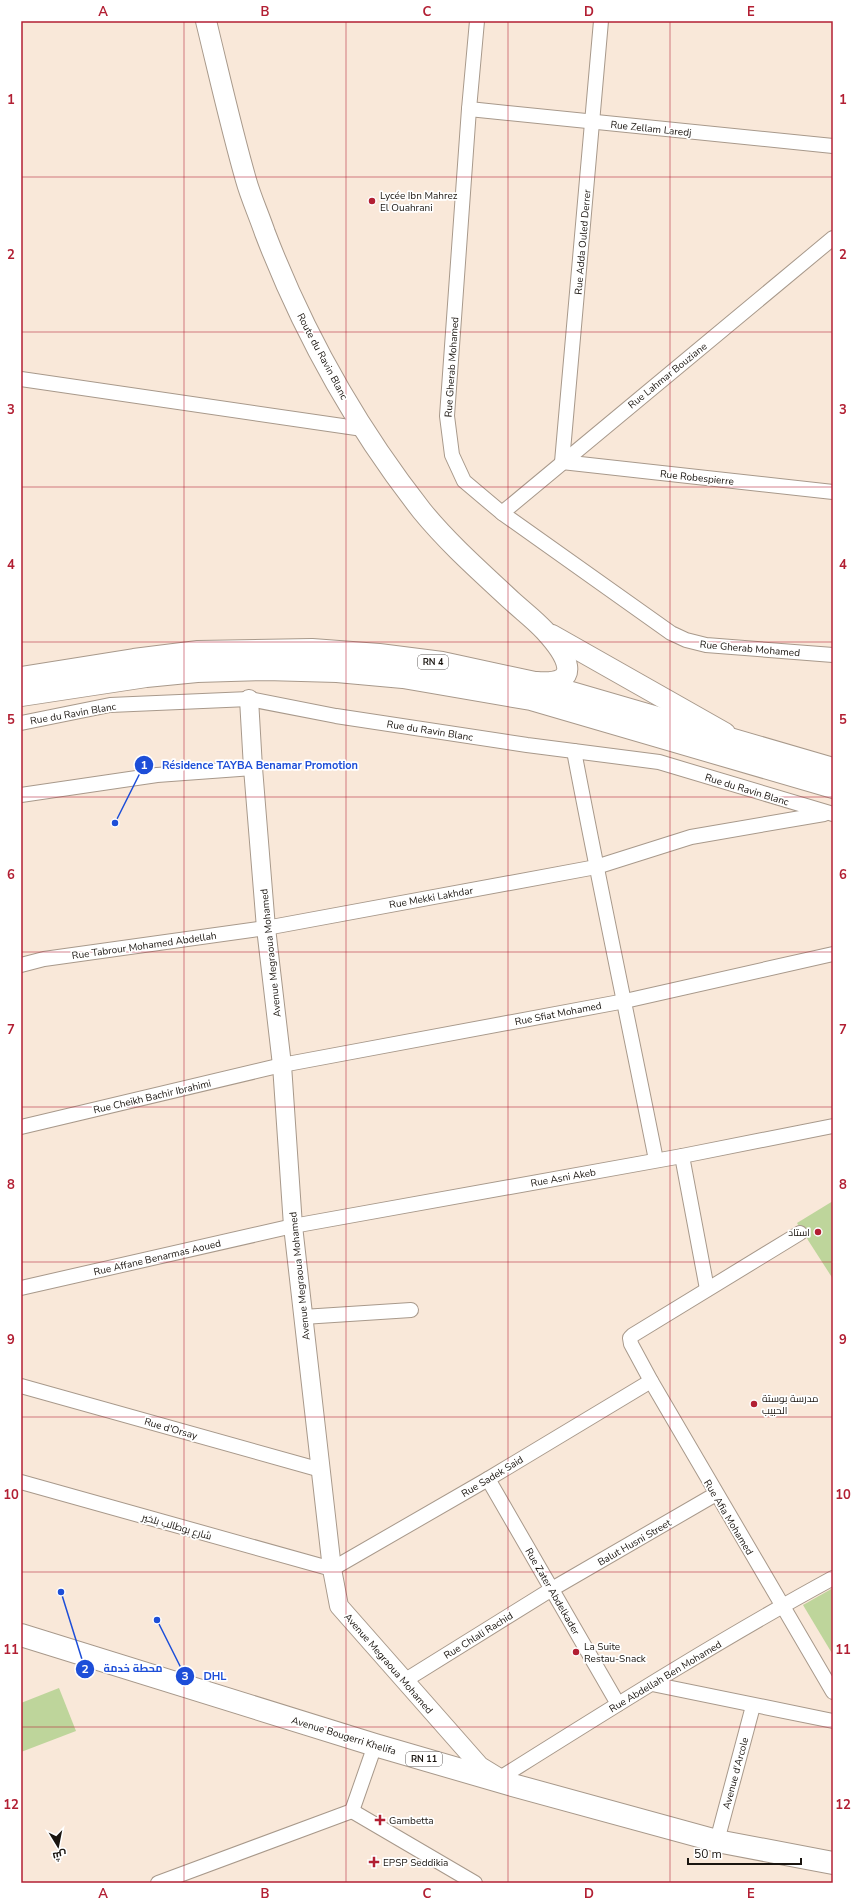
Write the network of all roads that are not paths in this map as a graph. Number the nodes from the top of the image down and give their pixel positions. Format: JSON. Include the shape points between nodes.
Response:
{"nodes":[{"id":1,"x":206,"y":21,"type":"edge"},
{"id":2,"x":478,"y":21,"type":"edge"},
{"id":3,"x":601,"y":21,"type":"edge"},
{"id":4,"x":469,"y":110,"type":"junction"},
{"id":5,"x":593,"y":123,"type":"junction"},
{"id":6,"x":833,"y":146,"type":"edge"},
{"id":7,"x":833,"y":238,"type":"edge"},
{"id":8,"x":21,"y":379,"type":"edge"},
{"id":9,"x":363,"y":429,"type":"junction"},
{"id":10,"x":562,"y":462,"type":"junction"},
{"id":11,"x":833,"y":492,"type":"edge"},
{"id":12,"x":502,"y":513,"type":"junction"},
{"id":13,"x":545,"y":632,"type":"junction"},
{"id":14,"x":833,"y":655,"type":"edge"},
{"id":15,"x":21,"y":678,"type":"edge"},
{"id":16,"x":530,"y":682,"type":"junction"},
{"id":17,"x":21,"y":695,"type":"edge"},
{"id":18,"x":249,"y":699,"type":"junction"},
{"id":19,"x":21,"y":723,"type":"edge"},
{"id":20,"x":743,"y":743,"type":"junction"},
{"id":21,"x":574,"y":751,"type":"junction"},
{"id":22,"x":253,"y":768,"type":"junction"},
{"id":23,"x":833,"y":769,"type":"edge"},
{"id":24,"x":833,"y":787,"type":"edge"},
{"id":25,"x":21,"y":795,"type":"edge"},
{"id":26,"x":831,"y":814,"type":"edge"},
{"id":27,"x":596,"y":867,"type":"junction"},
{"id":28,"x":266,"y":928,"type":"junction"},
{"id":29,"x":833,"y":954,"type":"edge"},
{"id":30,"x":21,"y":965,"type":"edge"},
{"id":31,"x":624,"y":1001,"type":"junction"},
{"id":32,"x":282,"y":1064,"type":"junction"},
{"id":33,"x":833,"y":1126,"type":"edge"},
{"id":34,"x":21,"y":1127,"type":"edge"},
{"id":35,"x":682,"y":1156,"type":"junction"},
{"id":36,"x":656,"y":1160,"type":"junction"},
{"id":37,"x":293,"y":1226,"type":"junction"},
{"id":38,"x":800,"y":1233,"type":"dead end"},
{"id":39,"x":21,"y":1288,"type":"edge"},
{"id":40,"x":707,"y":1289,"type":"junction"},
{"id":41,"x":411,"y":1310,"type":"dead end"},
{"id":42,"x":303,"y":1317,"type":"junction"},
{"id":43,"x":651,"y":1380,"type":"junction"},
{"id":44,"x":21,"y":1386,"type":"edge"},
{"id":45,"x":322,"y":1470,"type":"junction"},
{"id":46,"x":488,"y":1479,"type":"junction"},
{"id":47,"x":21,"y":1482,"type":"edge"},
{"id":48,"x":716,"y":1494,"type":"junction"},
{"id":49,"x":332,"y":1569,"type":"junction"},
{"id":50,"x":833,"y":1578,"type":"edge"},
{"id":51,"x":552,"y":1590,"type":"junction"},
{"id":52,"x":782,"y":1606,"type":"junction"},
{"id":53,"x":21,"y":1635,"type":"edge"},
{"id":54,"x":404,"y":1681,"type":"junction"},
{"id":55,"x":652,"y":1684,"type":"junction"},
{"id":56,"x":833,"y":1692,"type":"edge"},
{"id":57,"x":618,"y":1704,"type":"junction"},
{"id":58,"x":753,"y":1706,"type":"junction"},
{"id":59,"x":833,"y":1721,"type":"edge"},
{"id":60,"x":376,"y":1745,"type":"junction"},
{"id":61,"x":504,"y":1781,"type":"junction"},
{"id":62,"x":352,"y":1811,"type":"junction"},
{"id":63,"x":717,"y":1841,"type":"junction"},
{"id":64,"x":833,"y":1863,"type":"edge"},
{"id":65,"x":158,"y":1883,"type":"edge"},
{"id":66,"x":475,"y":1883,"type":"edge"}],
"edges":[{"from":1,"to":9,"type":"main road","name":"Route du Ravin Blanc","via":[[246,181],[278,266],[316,346]]},
{"from":2,"to":4,"type":"street","name":"Rue Gherab Mohamed"},
{"from":3,"to":5,"type":"street","name":"Rue Adda Ouled Derrer"},
{"from":4,"to":5,"type":"street","name":"Rue Zellam Laredj"},
{"from":4,"to":12,"type":"street","name":"Rue Gherab Mohamed","via":[[447,416],[452,455],[464,481]]},
{"from":5,"to":6,"type":"street","name":"Rue Zellam Laredj"},
{"from":5,"to":10,"type":"street","name":"Rue Adda Ouled Derrer"},
{"from":7,"to":10,"type":"street","name":"Rue Lahmar Bouziane"},
{"from":8,"to":9,"type":"street"},
{"from":9,"to":13,"type":"main road","name":"Route du Ravin Blanc","via":[[422,510],[457,550]]},
{"from":10,"to":11,"type":"street","name":"Rue Robespierre"},
{"from":10,"to":12,"type":"street","name":"Rue Lahmar Bouziane"},
{"from":12,"to":14,"type":"street","name":"Rue Gherab Mohamed","via":[[671,633],[686,640],[706,645]]},
{"from":13,"to":16,"type":"main road","via":[[566,660],[567,671],[564,678],[556,682]]},
{"from":13,"to":20,"type":"main road"},
{"from":15,"to":16,"type":"main road","number":"RN 4","via":[[198,652],[312,650],[442,663]]},
{"from":16,"to":20,"type":"main road","number":"RN 4"},
{"from":17,"to":24,"type":"main road","number":"RN 4","via":[[197,671],[266,669],[403,676],[531,699]]},
{"from":18,"to":19,"type":"street","name":"Rue du Ravin Blanc","via":[[110,705]]},
{"from":18,"to":21,"type":"street","name":"Rue du Ravin Blanc","via":[[336,716]]},
{"from":18,"to":22,"type":"street","name":"Avenue Megraoua Mohamed"},
{"from":20,"to":23,"type":"main road","number":"RN 4"},
{"from":21,"to":26,"type":"street","name":"Rue du Ravin Blanc","via":[[658,762]]},
{"from":21,"to":27,"type":"street"},
{"from":22,"to":25,"type":"street","via":[[157,775]]},
{"from":22,"to":28,"type":"street","name":"Avenue Megraoua Mohamed"},
{"from":26,"to":27,"type":"street","name":"Rue Mekki Lakhdar","via":[[691,837]]},
{"from":27,"to":28,"type":"street","name":"Rue Mekki Lakhdar"},
{"from":27,"to":31,"type":"street"},
{"from":28,"to":30,"type":"street","name":"Rue Tabrour Mohamed Abdellah","via":[[44,959]]},
{"from":28,"to":32,"type":"street","name":"Avenue Megraoua Mohamed"},
{"from":29,"to":31,"type":"street","name":"Rue Sfiat Mohamed"},
{"from":31,"to":32,"type":"street","name":"Rue Sfiat Mohamed"},
{"from":31,"to":36,"type":"street"},
{"from":32,"to":34,"type":"street","name":"Rue Cheikh Bachir Ibrahimi"},
{"from":32,"to":37,"type":"street","name":"Avenue Megraoua Mohamed"},
{"from":33,"to":35,"type":"street","name":"Rue Asni Akeb"},
{"from":35,"to":36,"type":"street","name":"Rue Asni Akeb"},
{"from":35,"to":40,"type":"street"},
{"from":36,"to":37,"type":"street","name":"Rue Asni Akeb"},
{"from":37,"to":39,"type":"street","name":"Rue Affane Benarmas Aoued"},
{"from":37,"to":42,"type":"street","name":"Avenue Megraoua Mohamed"},
{"from":38,"to":40,"type":"street"},
{"from":40,"to":43,"type":"street","name":"Rue Afia Mohamed","via":[[630,1338]]},
{"from":41,"to":42,"type":"street"},
{"from":42,"to":45,"type":"street","name":"Avenue Megraoua Mohamed"},
{"from":43,"to":46,"type":"street","name":"Rue Sadek Said"},
{"from":43,"to":48,"type":"street","name":"Rue Afia Mohamed"},
{"from":44,"to":45,"type":"street","name":"Rue d'Orsay"},
{"from":45,"to":49,"type":"street","name":"Avenue Megraoua Mohamed"},
{"from":46,"to":49,"type":"street","name":"Rue Sadek Said"},
{"from":46,"to":51,"type":"street","name":"Rue Zater Abdelkader"},
{"from":47,"to":49,"type":"street","name":"شارع بوطالب بلخير"},
{"from":48,"to":51,"type":"street","name":"Balut Husni Street"},
{"from":48,"to":52,"type":"street","name":"Rue Afia Mohamed"},
{"from":49,"to":54,"type":"street","name":"Avenue Megraoua Mohamed","via":[[339,1606]]},
{"from":50,"to":52,"type":"street","name":"Rue Abdellah Ben Mohamed"},
{"from":51,"to":54,"type":"street","name":"Rue Chlali Rachid"},
{"from":51,"to":57,"type":"street","name":"Rue Zater Abdelkader"},
{"from":52,"to":55,"type":"street","name":"Rue Abdellah Ben Mohamed"},
{"from":52,"to":56,"type":"street","name":"Rue Afia Mohamed"},
{"from":53,"to":60,"type":"main road","name":"Avenue Bougerri Khelifa","number":"RN 11"},
{"from":54,"to":61,"type":"street","name":"Avenue Megraoua Mohamed","via":[[480,1766]]},
{"from":55,"to":57,"type":"street","name":"Rue Abdellah Ben Mohamed"},
{"from":55,"to":58,"type":"street"},
{"from":57,"to":61,"type":"street","name":"Rue Abdellah Ben Mohamed"},
{"from":58,"to":59,"type":"street"},
{"from":58,"to":63,"type":"street","name":"Avenue d'Arcole"},
{"from":60,"to":61,"type":"main road","name":"Avenue Bougerri Khelifa","number":"RN 11"},
{"from":60,"to":62,"type":"street"},
{"from":61,"to":63,"type":"main road","name":"Avenue Bougerri Khelifa","number":"RN 11"},
{"from":62,"to":65,"type":"street"},
{"from":62,"to":66,"type":"street"},
{"from":63,"to":64,"type":"main road","name":"Avenue Bougerri Khelifa","number":"RN 11"}]}
